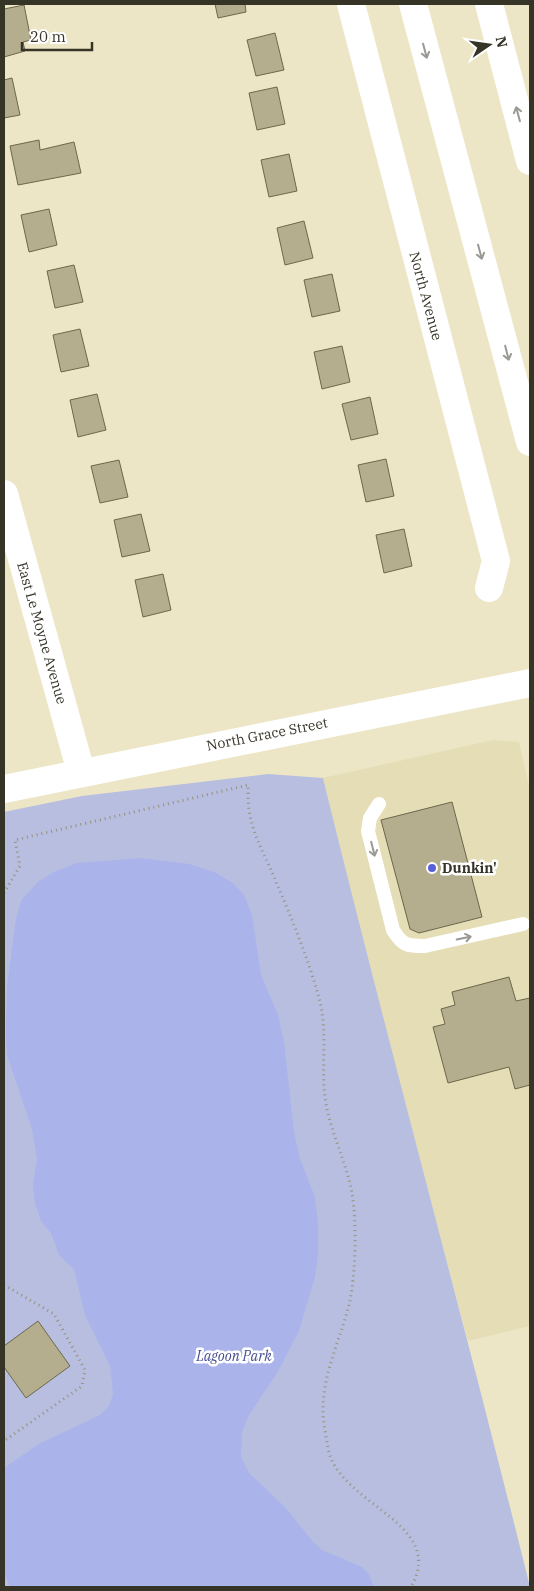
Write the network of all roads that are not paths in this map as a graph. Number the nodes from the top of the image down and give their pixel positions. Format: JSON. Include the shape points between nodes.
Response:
{"nodes":[{"id":1,"x":350,"y":4,"type":"edge"},
{"id":2,"x":412,"y":4,"type":"edge"},
{"id":3,"x":488,"y":4,"type":"edge"},
{"id":4,"x":530,"y":162,"type":"edge"},
{"id":5,"x":530,"y":442,"type":"edge"},
{"id":6,"x":4,"y":494,"type":"edge"},
{"id":7,"x":489,"y":588,"type":"dead end"},
{"id":8,"x":530,"y":682,"type":"edge"},
{"id":9,"x":81,"y":772,"type":"junction"},
{"id":10,"x":4,"y":789,"type":"edge"},
{"id":11,"x":379,"y":804,"type":"dead end"},
{"id":12,"x":523,"y":924,"type":"dead end"}],
"edges":[{"from":1,"to":7,"type":"street","name":"North Avenue","via":[[496,561]]},
{"from":2,"to":5,"type":"street","one_way":true},
{"from":4,"to":3,"type":"street","one_way":true},
{"from":6,"to":9,"type":"street","name":"East Le Moyne Avenue"},
{"from":8,"to":9,"type":"street","name":"North Grace Street"},
{"from":9,"to":10,"type":"street","name":"North Grace Street"},
{"from":11,"to":12,"type":"lane","one_way":true,"via":[[370,818],[368,831],[393,930],[400,941],[410,946],[425,946]]}]}
